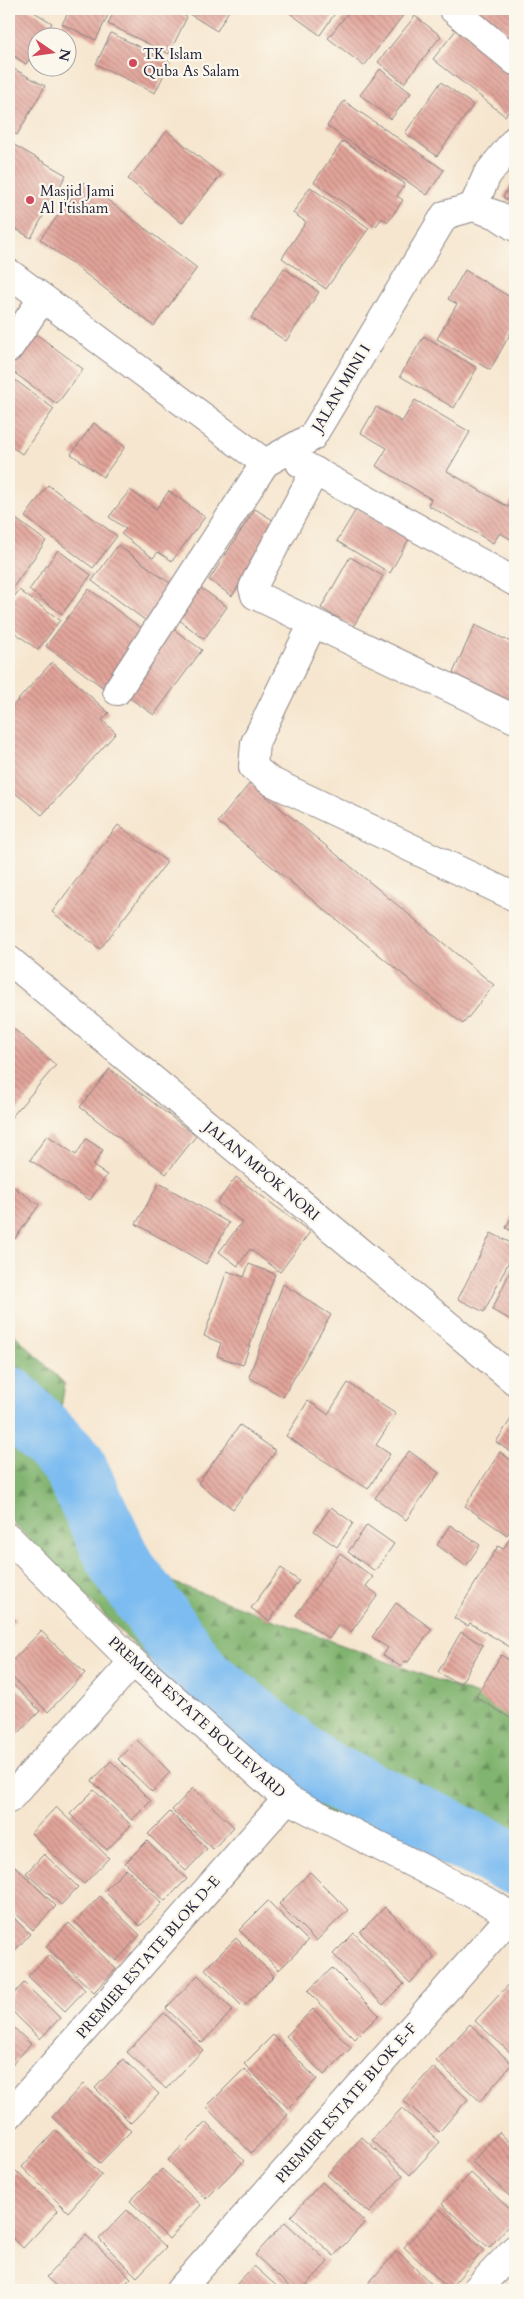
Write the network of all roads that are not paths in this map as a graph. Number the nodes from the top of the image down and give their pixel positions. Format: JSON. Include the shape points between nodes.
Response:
{"nodes":[{"id":1,"x":453,"y":9,"type":"edge"},
{"id":2,"x":515,"y":61,"type":"edge"},
{"id":3,"x":515,"y":140,"type":"edge"},
{"id":4,"x":473,"y":207,"type":"junction"},
{"id":5,"x":515,"y":227,"type":"edge"},
{"id":6,"x":9,"y":273,"type":"edge"},
{"id":7,"x":42,"y":299,"type":"junction"},
{"id":8,"x":9,"y":348,"type":"edge"},
{"id":9,"x":275,"y":458,"type":"junction"},
{"id":10,"x":316,"y":471,"type":"junction"},
{"id":11,"x":515,"y":582,"type":"edge"},
{"id":12,"x":313,"y":623,"type":"junction"},
{"id":13,"x":117,"y":691,"type":"dead end"},
{"id":14,"x":515,"y":719,"type":"edge"},
{"id":15,"x":515,"y":897,"type":"edge"},
{"id":16,"x":9,"y":960,"type":"edge"},
{"id":17,"x":514,"y":1378,"type":"edge"},
{"id":18,"x":9,"y":1538,"type":"edge"},
{"id":19,"x":133,"y":1662,"type":"junction"},
{"id":20,"x":9,"y":1799,"type":"edge"},
{"id":21,"x":287,"y":1799,"type":"junction"},
{"id":22,"x":513,"y":1917,"type":"edge"},
{"id":23,"x":9,"y":2115,"type":"edge"},
{"id":24,"x":515,"y":2250,"type":"edge"},
{"id":25,"x":180,"y":2290,"type":"edge"},
{"id":26,"x":476,"y":2290,"type":"edge"}],
"edges":[{"from":1,"to":2,"type":"street"},
{"from":3,"to":4,"type":"street","via":[[487,175]]},
{"from":4,"to":5,"type":"street","via":[[497,215]]},
{"from":4,"to":9,"type":"street","name":"JALAN MINI I","via":[[446,215],[312,437]]},
{"from":6,"to":7,"type":"street"},
{"from":7,"to":8,"type":"street"},
{"from":7,"to":9,"type":"street"},
{"from":9,"to":10,"type":"street"},
{"from":9,"to":13,"type":"street"},
{"from":10,"to":11,"type":"street"},
{"from":10,"to":12,"type":"street","via":[[254,588],[255,595]]},
{"from":12,"to":14,"type":"street"},
{"from":12,"to":15,"type":"street","via":[[255,743],[253,767],[270,781]]},
{"from":16,"to":17,"type":"street","name":"JALAN MPOK NORI"},
{"from":18,"to":19,"type":"street","name":"PREMIER ESTATE BOULEVARD"},
{"from":19,"to":20,"type":"street"},
{"from":19,"to":21,"type":"street","name":"PREMIER ESTATE BOULEVARD"},
{"from":21,"to":22,"type":"street","name":"PREMIER ESTATE BOULEVARD"},
{"from":21,"to":23,"type":"street","name":"PREMIER ESTATE BLOK D-E"},
{"from":22,"to":25,"type":"street","name":"PREMIER ESTATE BLOK E-F"},
{"from":24,"to":26,"type":"street"}]}
